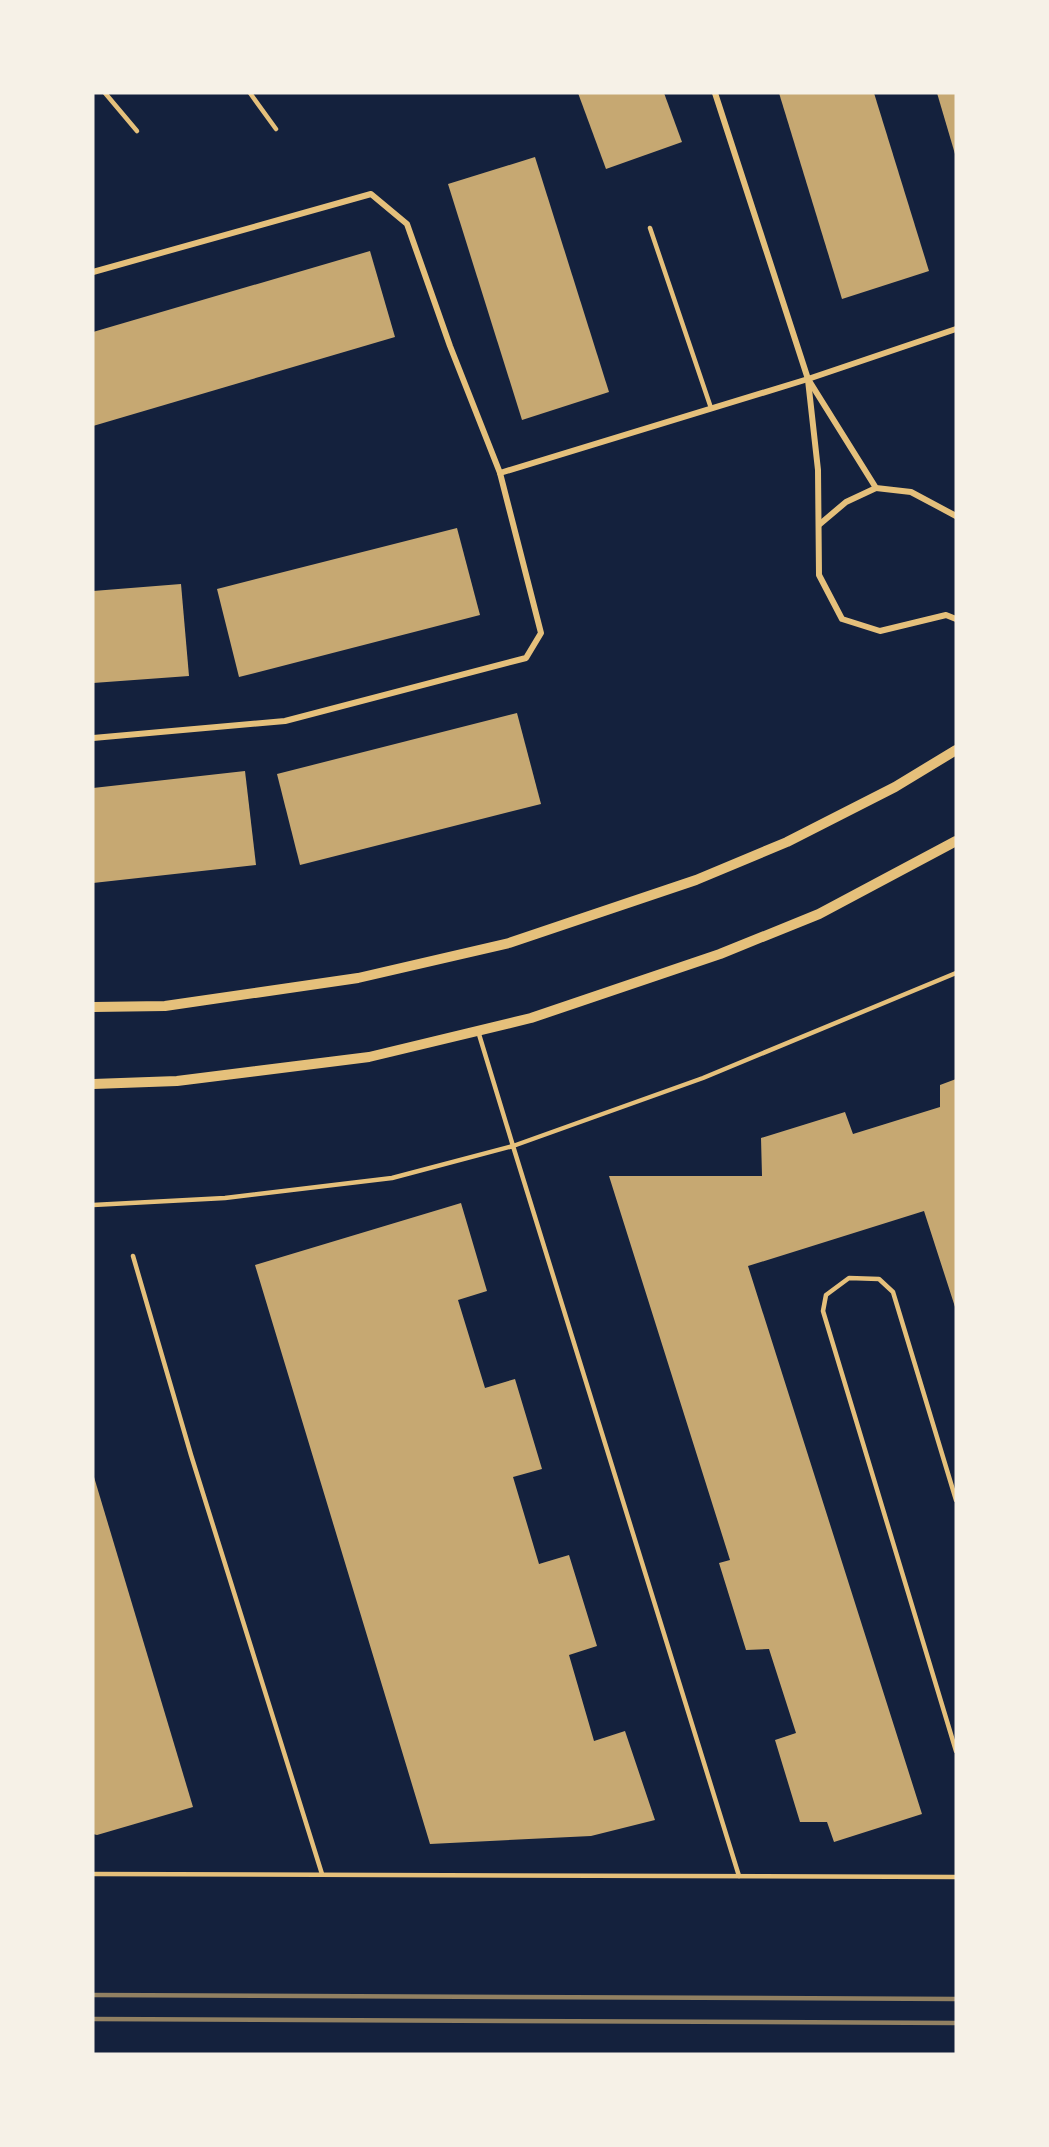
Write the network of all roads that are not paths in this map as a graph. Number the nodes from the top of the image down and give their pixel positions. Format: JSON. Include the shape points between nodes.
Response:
{"nodes":[{"id":1,"x":105,"y":93,"type":"edge"},
{"id":2,"x":250,"y":93,"type":"edge"},
{"id":3,"x":715,"y":93,"type":"edge"},
{"id":4,"x":276,"y":129,"type":"dead end"},
{"id":5,"x":137,"y":131,"type":"dead end"},
{"id":6,"x":650,"y":228,"type":"dead end"},
{"id":7,"x":93,"y":272,"type":"edge"},
{"id":8,"x":956,"y":329,"type":"edge"},
{"id":9,"x":808,"y":379,"type":"junction"},
{"id":10,"x":711,"y":408,"type":"junction"},
{"id":11,"x":500,"y":473,"type":"junction"},
{"id":12,"x":876,"y":488,"type":"junction"},
{"id":13,"x":956,"y":516,"type":"edge"},
{"id":14,"x":820,"y":524,"type":"junction"},
{"id":15,"x":956,"y":619,"type":"edge"},
{"id":16,"x":93,"y":738,"type":"edge"},
{"id":17,"x":956,"y":750,"type":"edge"},
{"id":18,"x":956,"y":841,"type":"edge"},
{"id":19,"x":956,"y":973,"type":"edge"},
{"id":20,"x":93,"y":1007,"type":"edge"},
{"id":21,"x":478,"y":1031,"type":"junction"},
{"id":22,"x":93,"y":1084,"type":"edge"},
{"id":23,"x":513,"y":1146,"type":"junction"},
{"id":24,"x":93,"y":1205,"type":"edge"},
{"id":25,"x":133,"y":1257,"type":"dead end"},
{"id":26,"x":956,"y":1500,"type":"edge"},
{"id":27,"x":956,"y":1751,"type":"edge"},
{"id":28,"x":93,"y":1874,"type":"edge"},
{"id":29,"x":322,"y":1875,"type":"junction"},
{"id":30,"x":739,"y":1876,"type":"junction"},
{"id":31,"x":956,"y":1877,"type":"edge"}],
"edges":[{"from":1,"to":5,"type":"lane"},
{"from":2,"to":4,"type":"lane"},
{"from":3,"to":9,"type":"street"},
{"from":6,"to":10,"type":"lane"},
{"from":7,"to":11,"type":"street","via":[[371,194],[407,224]]},
{"from":8,"to":9,"type":"street"},
{"from":9,"to":10,"type":"street"},
{"from":9,"to":12,"type":"street"},
{"from":9,"to":14,"type":"street"},
{"from":10,"to":11,"type":"street"},
{"from":11,"to":16,"type":"street","via":[[541,633],[526,658],[285,721]]},
{"from":12,"to":13,"type":"street","via":[[911,492]]},
{"from":12,"to":14,"type":"street","via":[[846,502]]},
{"from":14,"to":15,"type":"street","via":[[819,575],[843,619],[880,631],[946,615]]},
{"from":17,"to":20,"type":"street","via":[[896,788],[787,842],[696,880],[509,943],[358,978],[165,1006]]},
{"from":18,"to":21,"type":"street","via":[[819,914],[720,954],[554,1011]]},
{"from":19,"to":23,"type":"lane","via":[[703,1078]]},
{"from":21,"to":22,"type":"street","via":[[369,1057],[177,1081]]},
{"from":21,"to":23,"type":"lane"},
{"from":23,"to":24,"type":"lane","via":[[392,1178],[225,1198]]},
{"from":23,"to":30,"type":"lane"},
{"from":25,"to":29,"type":"lane"},
{"from":26,"to":27,"type":"lane","via":[[892,1292],[879,1279],[849,1278],[826,1295],[823,1311]]},
{"from":28,"to":29,"type":"lane"},
{"from":29,"to":30,"type":"lane"},
{"from":30,"to":31,"type":"lane"}]}
